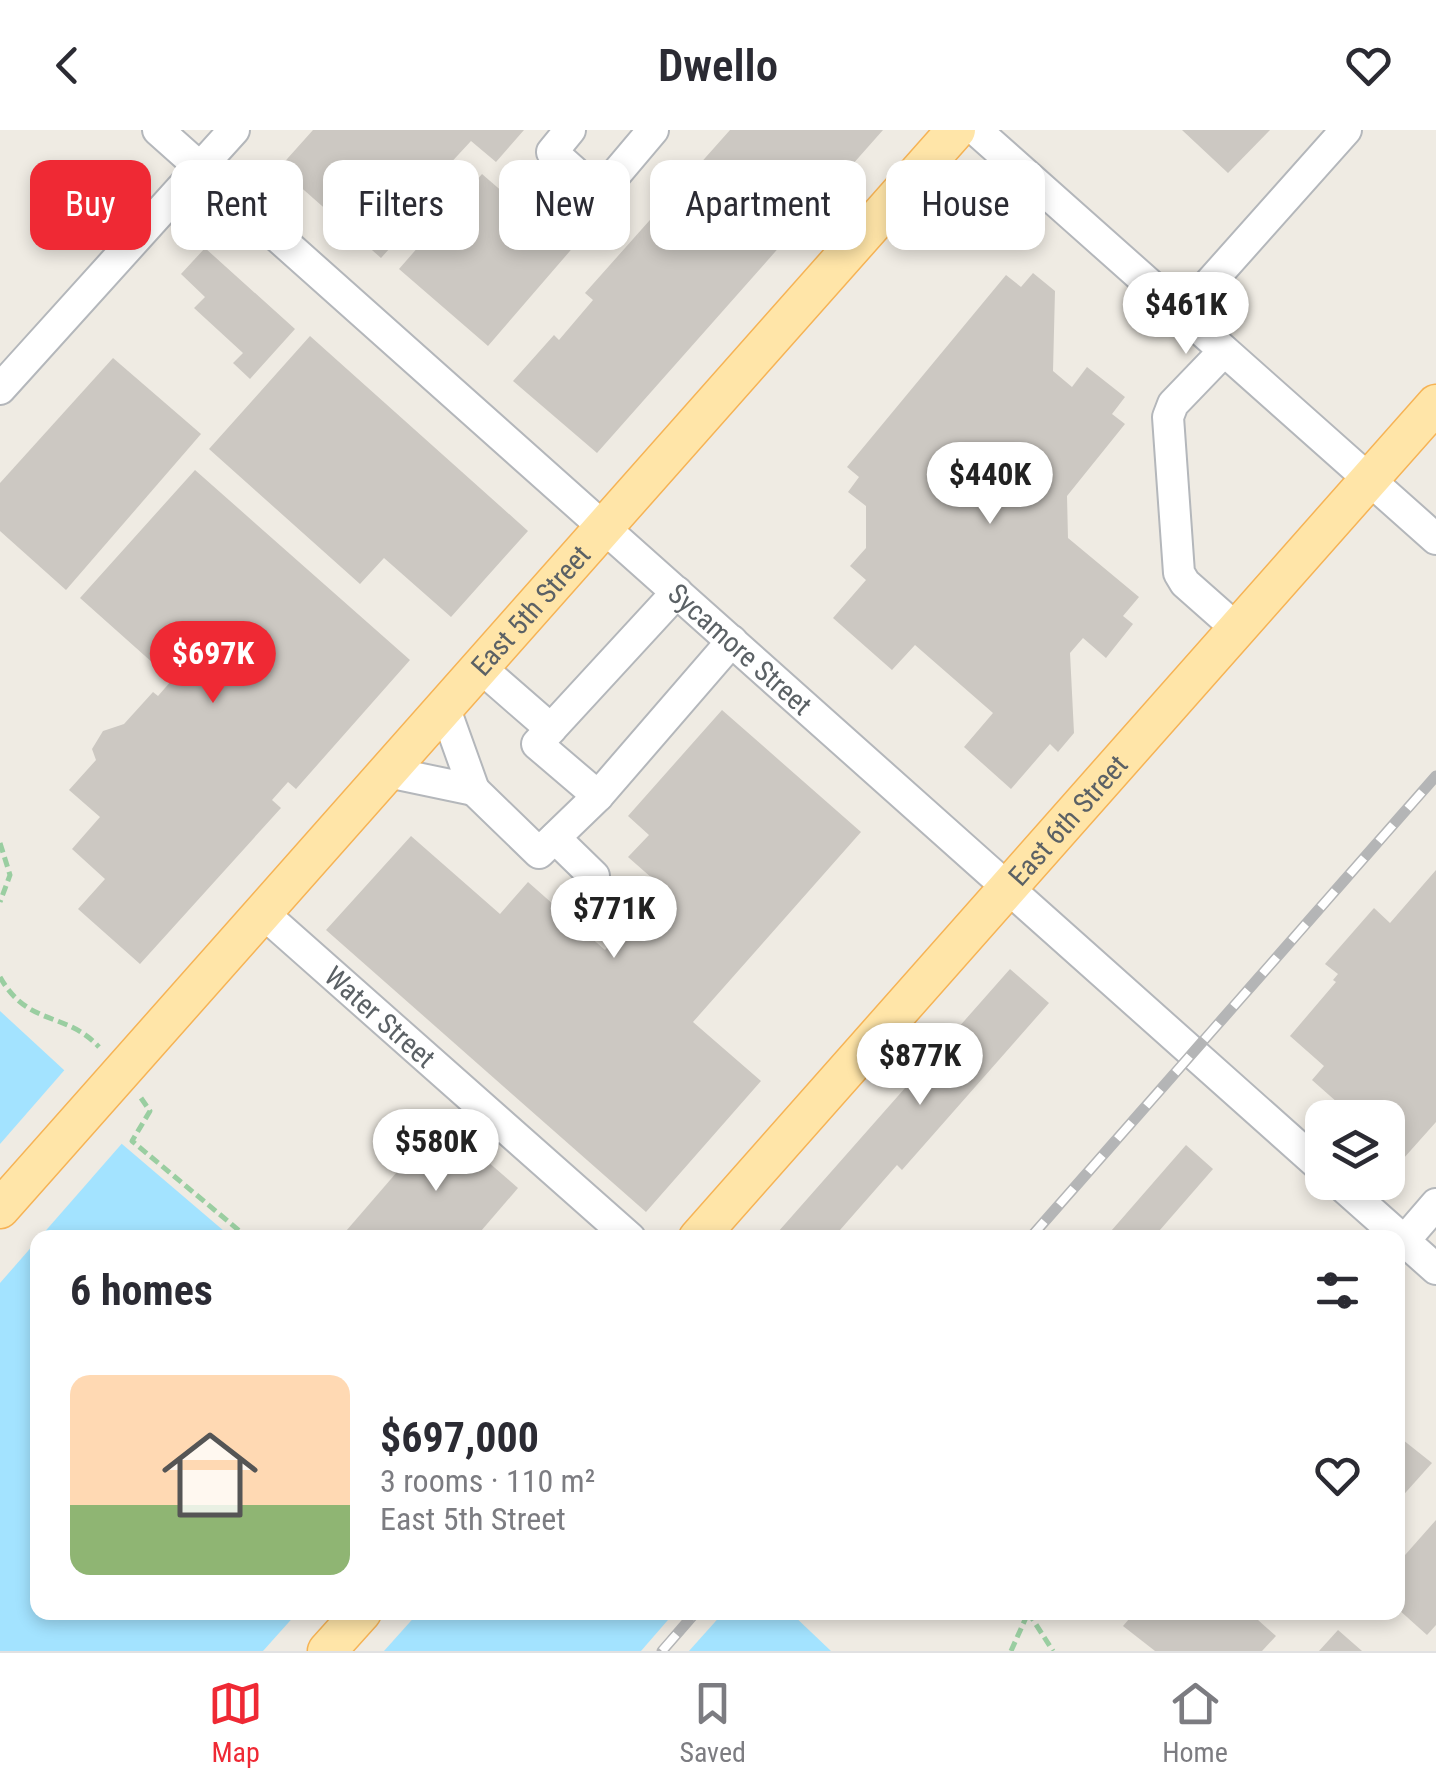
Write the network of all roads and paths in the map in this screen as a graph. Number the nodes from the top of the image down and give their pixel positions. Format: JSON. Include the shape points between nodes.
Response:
{"nodes":[{"id":1,"x":158,"y":130,"type":"edge"},
{"id":2,"x":234,"y":130,"type":"edge"},
{"id":3,"x":570,"y":130,"type":"edge"},
{"id":4,"x":653,"y":130,"type":"edge"},
{"id":5,"x":956,"y":130,"type":"edge"},
{"id":6,"x":976,"y":130,"type":"edge"},
{"id":7,"x":1346,"y":130,"type":"edge"},
{"id":8,"x":191,"y":160,"type":"edge"},
{"id":9,"x":207,"y":160,"type":"edge"},
{"id":10,"x":171,"y":200,"type":"edge"},
{"id":11,"x":292,"y":250,"type":"edge"},
{"id":12,"x":1182,"y":314,"type":"junction"},
{"id":13,"x":1224,"y":351,"type":"junction"},
{"id":14,"x":0,"y":388,"type":"edge"},
{"id":15,"x":1436,"y":404,"type":"edge"},
{"id":16,"x":1369,"y":480,"type":"junction"},
{"id":17,"x":604,"y":528,"type":"junction"},
{"id":18,"x":1436,"y":539,"type":"edge"},
{"id":19,"x":678,"y":592,"type":"junction"},
{"id":20,"x":1237,"y":629,"type":"junction"},
{"id":21,"x":732,"y":641,"type":"junction"},
{"id":22,"x":481,"y":668,"type":"junction"},
{"id":23,"x":445,"y":709,"type":"junction"},
{"id":24,"x":551,"y":729,"type":"junction"},
{"id":25,"x":388,"y":772,"type":"junction"},
{"id":26,"x":474,"y":790,"type":"junction"},
{"id":27,"x":598,"y":796,"type":"junction"},
{"id":28,"x":555,"y":838,"type":"junction"},
{"id":29,"x":0,"y":844,"type":"edge"},
{"id":30,"x":594,"y":876,"type":"dead end"},
{"id":31,"x":1008,"y":888,"type":"junction"},
{"id":32,"x":0,"y":902,"type":"edge"},
{"id":33,"x":264,"y":914,"type":"junction"},
{"id":34,"x":0,"y":977,"type":"edge"},
{"id":35,"x":100,"y":1048,"type":"dead end"},
{"id":36,"x":146,"y":1103,"type":"dead end"},
{"id":37,"x":1305,"y":1153,"type":"edge"},
{"id":38,"x":1356,"y":1200,"type":"edge"},
{"id":39,"x":1436,"y":1204,"type":"edge"},
{"id":40,"x":0,"y":1210,"type":"edge"},
{"id":41,"x":238,"y":1230,"type":"edge"},
{"id":42,"x":621,"y":1230,"type":"edge"},
{"id":43,"x":705,"y":1230,"type":"edge"},
{"id":44,"x":1386,"y":1230,"type":"edge"},
{"id":45,"x":1405,"y":1238,"type":"edge"},
{"id":46,"x":1405,"y":1248,"type":"edge"},
{"id":47,"x":1436,"y":1270,"type":"edge"},
{"id":48,"x":355,"y":1620,"type":"edge"},
{"id":49,"x":1025,"y":1620,"type":"edge"},
{"id":50,"x":1033,"y":1620,"type":"edge"},
{"id":51,"x":327,"y":1651,"type":"edge"},
{"id":52,"x":1010,"y":1651,"type":"edge"},
{"id":53,"x":1053,"y":1651,"type":"edge"}],
"edges":[{"from":1,"to":8,"type":"street","name":"Sycamore Street"},
{"from":2,"to":9,"type":"street"},
{"from":3,"to":4,"type":"street","via":[[552,152],[599,194]]},
{"from":5,"to":17,"type":"main road","name":"East 5th Street"},
{"from":6,"to":12,"type":"street"},
{"from":7,"to":12,"type":"street"},
{"from":10,"to":14,"type":"street"},
{"from":11,"to":17,"type":"street","name":"Sycamore Street"},
{"from":12,"to":13,"type":"street"},
{"from":13,"to":16,"type":"street"},
{"from":13,"to":20,"type":"street","via":[[1168,417],[1179,572]]},
{"from":15,"to":16,"type":"main road","name":"East 6th Street"},
{"from":16,"to":18,"type":"street"},
{"from":16,"to":20,"type":"main road","name":"East 6th Street"},
{"from":17,"to":19,"type":"street","name":"Sycamore Street"},
{"from":17,"to":22,"type":"main road","name":"East 5th Street"},
{"from":19,"to":21,"type":"street","name":"Sycamore Street"},
{"from":19,"to":24,"type":"street"},
{"from":20,"to":31,"type":"main road","name":"East 6th Street"},
{"from":21,"to":27,"type":"street"},
{"from":21,"to":31,"type":"street","name":"Sycamore Street"},
{"from":22,"to":23,"type":"main road","name":"East 5th Street"},
{"from":22,"to":24,"type":"street"},
{"from":23,"to":25,"type":"main road","name":"East 5th Street"},
{"from":23,"to":26,"type":"street"},
{"from":24,"to":27,"type":"street","via":[[537,744]]},
{"from":25,"to":26,"type":"street"},
{"from":25,"to":33,"type":"main road","name":"East 5th Street"},
{"from":26,"to":28,"type":"street","via":[[540,853]]},
{"from":27,"to":28,"type":"street"},
{"from":28,"to":30,"type":"street"},
{"from":29,"to":32,"type":"path","via":[[10,875]]},
{"from":31,"to":37,"type":"street","name":"Sycamore Street"},
{"from":31,"to":43,"type":"main road","name":"East 6th Street"},
{"from":33,"to":40,"type":"main road","name":"East 5th Street"},
{"from":33,"to":42,"type":"street","name":"Water Street"},
{"from":34,"to":35,"type":"path","via":[[10,996],[33,1014],[62,1022]]},
{"from":36,"to":41,"type":"path","via":[[150,1110],[132,1141]]},
{"from":38,"to":44,"type":"street"},
{"from":39,"to":45,"type":"street"},
{"from":46,"to":47,"type":"street"},
{"from":48,"to":51,"type":"main road"},
{"from":49,"to":52,"type":"path"},
{"from":50,"to":53,"type":"path"}]}
